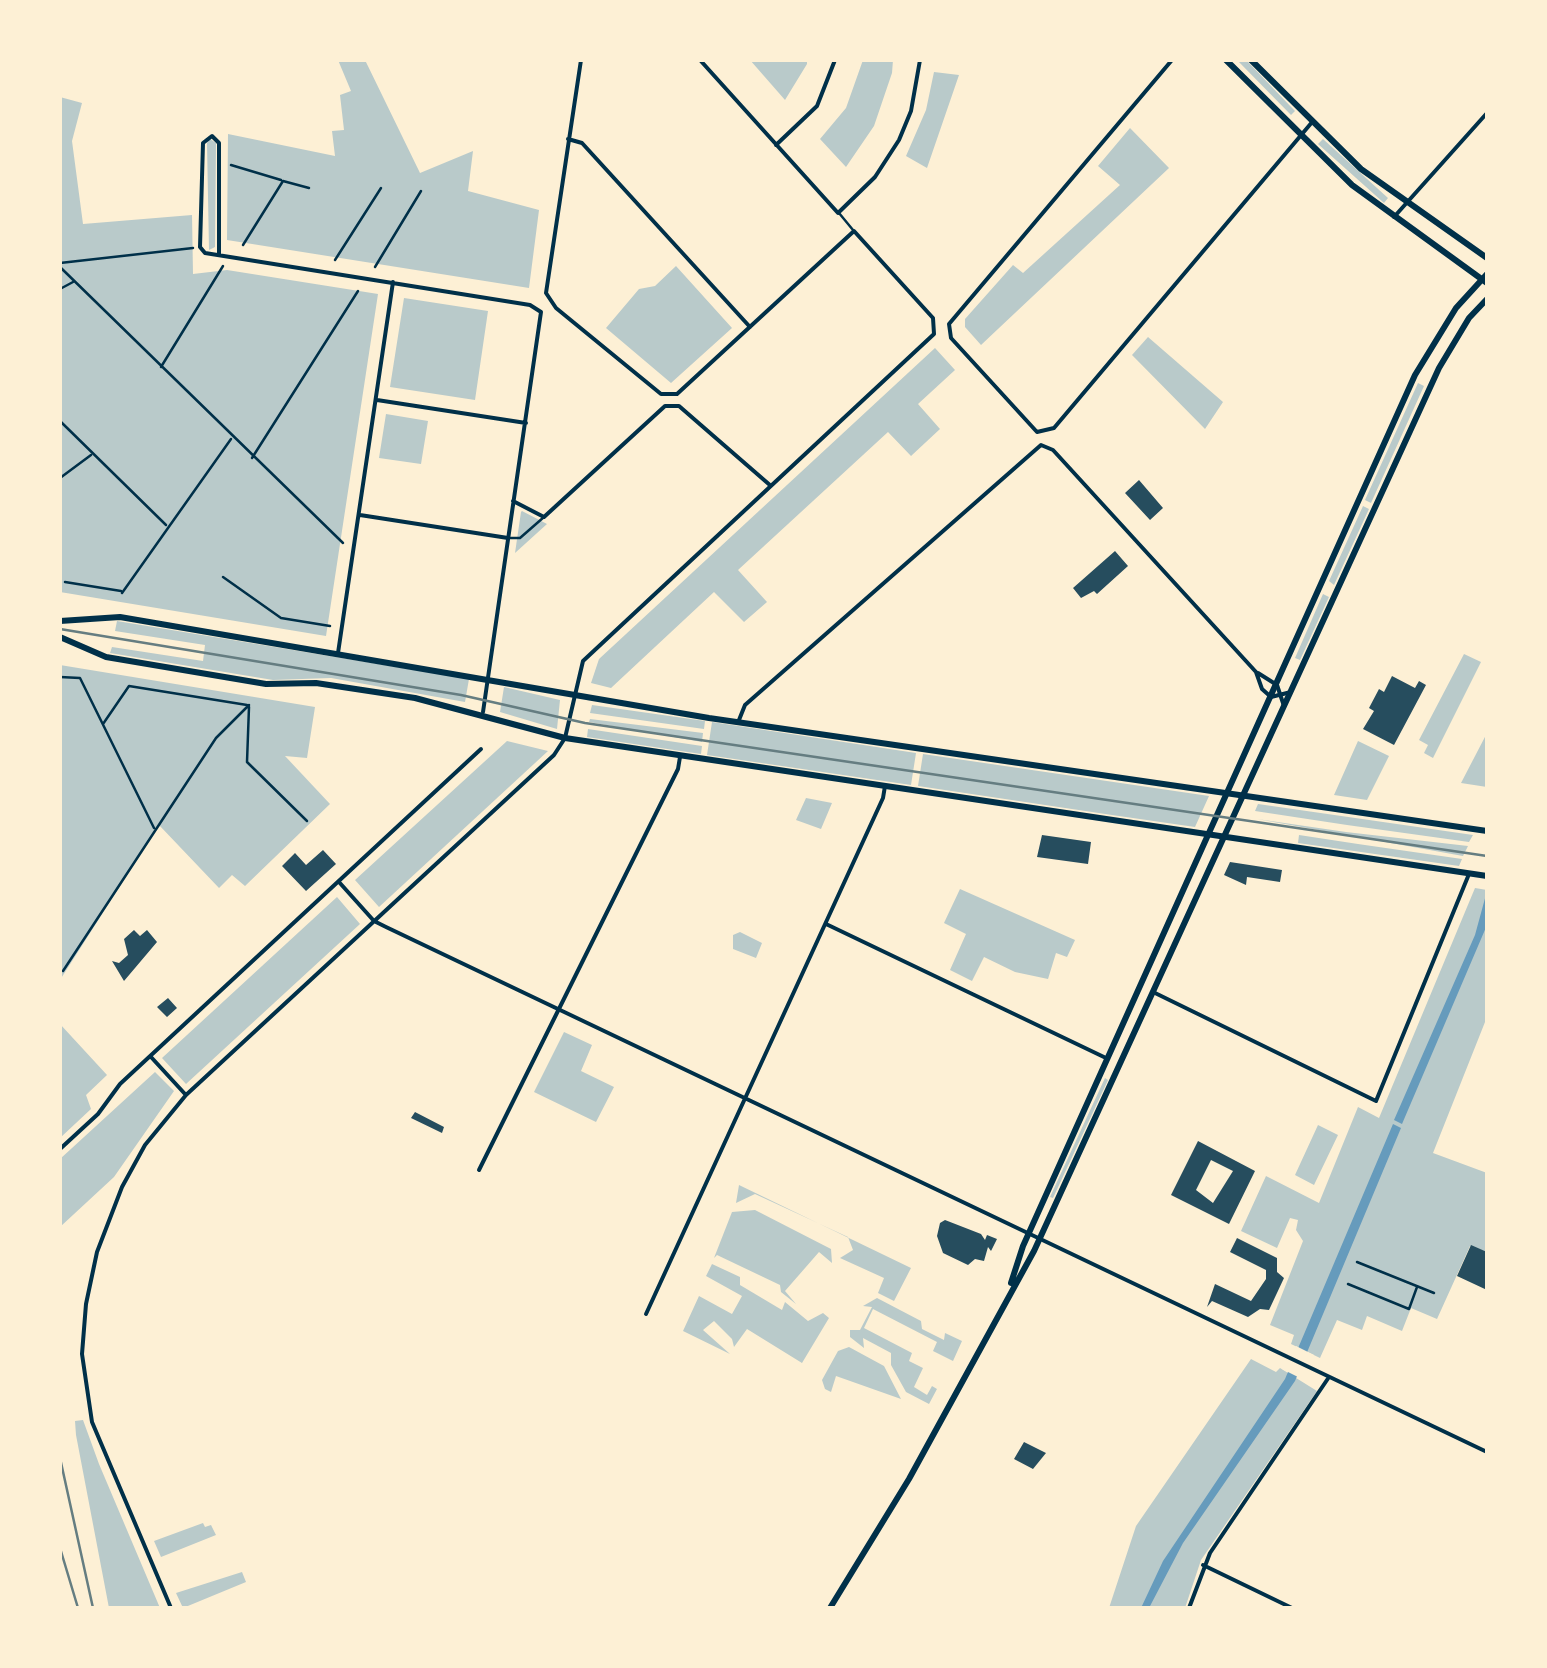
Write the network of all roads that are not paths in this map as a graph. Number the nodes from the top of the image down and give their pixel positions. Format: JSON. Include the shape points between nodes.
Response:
{"nodes":[{"id":1,"x":581,"y":60,"type":"edge"},
{"id":2,"x":700,"y":60,"type":"edge"},
{"id":3,"x":835,"y":60,"type":"edge"},
{"id":4,"x":920,"y":60,"type":"edge"},
{"id":5,"x":1172,"y":60,"type":"edge"},
{"id":6,"x":1226,"y":60,"type":"edge"},
{"id":7,"x":1251,"y":60,"type":"edge"},
{"id":8,"x":1487,"y":112,"type":"edge"},
{"id":9,"x":1313,"y":122,"type":"junction"},
{"id":10,"x":1300,"y":135,"type":"junction"},
{"id":11,"x":568,"y":140,"type":"junction"},
{"id":12,"x":776,"y":146,"type":"junction"},
{"id":13,"x":1405,"y":203,"type":"junction"},
{"id":14,"x":838,"y":213,"type":"junction"},
{"id":15,"x":1393,"y":218,"type":"junction"},
{"id":16,"x":854,"y":231,"type":"junction"},
{"id":17,"x":219,"y":255,"type":"junction"},
{"id":18,"x":1487,"y":258,"type":"edge"},
{"id":19,"x":1485,"y":278,"type":"edge"},
{"id":20,"x":393,"y":282,"type":"junction"},
{"id":21,"x":1487,"y":299,"type":"edge"},
{"id":22,"x":750,"y":328,"type":"junction"},
{"id":23,"x":377,"y":400,"type":"junction"},
{"id":24,"x":526,"y":423,"type":"junction"},
{"id":25,"x":771,"y":487,"type":"junction"},
{"id":26,"x":513,"y":502,"type":"junction"},
{"id":27,"x":360,"y":515,"type":"junction"},
{"id":28,"x":544,"y":517,"type":"junction"},
{"id":29,"x":508,"y":538,"type":"junction"},
{"id":30,"x":60,"y":621,"type":"edge"},
{"id":31,"x":60,"y":636,"type":"edge"},
{"id":32,"x":338,"y":652,"type":"junction"},
{"id":33,"x":1256,"y":672,"type":"junction"},
{"id":34,"x":488,"y":678,"type":"junction"},
{"id":35,"x":1277,"y":685,"type":"junction"},
{"id":36,"x":1290,"y":692,"type":"junction"},
{"id":37,"x":572,"y":696,"type":"junction"},
{"id":38,"x":1276,"y":696,"type":"junction"},
{"id":39,"x":1284,"y":706,"type":"junction"},
{"id":40,"x":482,"y":712,"type":"junction"},
{"id":41,"x":738,"y":722,"type":"junction"},
{"id":42,"x":565,"y":738,"type":"junction"},
{"id":43,"x":481,"y":750,"type":"dead end"},
{"id":44,"x":680,"y":755,"type":"junction"},
{"id":45,"x":885,"y":786,"type":"junction"},
{"id":46,"x":1229,"y":795,"type":"junction"},
{"id":47,"x":1244,"y":798,"type":"junction"},
{"id":48,"x":1487,"y":831,"type":"edge"},
{"id":49,"x":1210,"y":836,"type":"junction"},
{"id":50,"x":1226,"y":838,"type":"junction"},
{"id":51,"x":1469,"y":874,"type":"junction"},
{"id":52,"x":1487,"y":876,"type":"edge"},
{"id":53,"x":340,"y":882,"type":"junction"},
{"id":54,"x":374,"y":921,"type":"junction"},
{"id":55,"x":826,"y":924,"type":"junction"},
{"id":56,"x":1152,"y":992,"type":"junction"},
{"id":57,"x":560,"y":1010,"type":"junction"},
{"id":58,"x":151,"y":1057,"type":"junction"},
{"id":59,"x":1107,"y":1059,"type":"junction"},
{"id":60,"x":186,"y":1094,"type":"junction"},
{"id":61,"x":745,"y":1098,"type":"junction"},
{"id":62,"x":60,"y":1149,"type":"edge"},
{"id":63,"x":479,"y":1170,"type":"dead end"},
{"id":64,"x":1042,"y":1203,"type":"junction"},
{"id":65,"x":1054,"y":1209,"type":"junction"},
{"id":66,"x":1028,"y":1234,"type":"junction"},
{"id":67,"x":1040,"y":1239,"type":"junction"},
{"id":68,"x":1007,"y":1294,"type":"junction"},
{"id":69,"x":646,"y":1314,"type":"dead end"},
{"id":70,"x":1329,"y":1377,"type":"junction"},
{"id":71,"x":1487,"y":1452,"type":"edge"},
{"id":72,"x":1203,"y":1566,"type":"junction"},
{"id":73,"x":171,"y":1608,"type":"edge"},
{"id":74,"x":830,"y":1608,"type":"edge"},
{"id":75,"x":1189,"y":1608,"type":"edge"},
{"id":76,"x":1292,"y":1608,"type":"edge"}],
"edges":[{"from":1,"to":11,"type":"street"},
{"from":2,"to":12,"type":"street"},
{"from":3,"to":12,"type":"street","via":[[817,106]]},
{"from":4,"to":14,"type":"street","via":[[899,140]]},
{"from":5,"to":10,"type":"street","via":[[953,317],[951,338],[1035,430],[1054,428]]},
{"from":6,"to":10,"type":"main road"},
{"from":7,"to":9,"type":"main road"},
{"from":8,"to":13,"type":"street"},
{"from":9,"to":10,"type":"street"},
{"from":9,"to":13,"type":"main road"},
{"from":10,"to":15,"type":"main road"},
{"from":11,"to":22,"type":"street","via":[[582,143]]},
{"from":11,"to":22,"type":"street","via":[[545,289],[550,302],[664,396],[677,394]]},
{"from":12,"to":14,"type":"street"},
{"from":13,"to":15,"type":"street"},
{"from":13,"to":18,"type":"main road"},
{"from":14,"to":16,"type":"street"},
{"from":15,"to":19,"type":"main road"},
{"from":16,"to":22,"type":"street"},
{"from":16,"to":25,"type":"street","via":[[931,316],[932,338]]},
{"from":17,"to":17,"type":"street","via":[[220,142],[212,136],[203,142],[200,247]]},
{"from":17,"to":20,"type":"street"},
{"from":19,"to":35,"type":"main road","via":[[1456,308],[1415,375]]},
{"from":20,"to":23,"type":"street"},
{"from":20,"to":24,"type":"street","via":[[539,309]]},
{"from":21,"to":36,"type":"main road","via":[[1446,354]]},
{"from":23,"to":24,"type":"street"},
{"from":23,"to":27,"type":"street"},
{"from":24,"to":26,"type":"street"},
{"from":25,"to":28,"type":"street","via":[[679,406],[665,406]]},
{"from":25,"to":37,"type":"street","via":[[583,661]]},
{"from":26,"to":28,"type":"street"},
{"from":26,"to":29,"type":"street"},
{"from":27,"to":29,"type":"street"},
{"from":27,"to":32,"type":"street"},
{"from":28,"to":29,"type":"street","via":[[520,538]]},
{"from":29,"to":34,"type":"street"},
{"from":30,"to":32,"type":"main road","via":[[114,616]]},
{"from":31,"to":40,"type":"main road","via":[[106,657],[266,684],[338,685]]},
{"from":32,"to":34,"type":"main road"},
{"from":33,"to":35,"type":"street"},
{"from":33,"to":38,"type":"street","via":[[1262,689]]},
{"from":33,"to":41,"type":"street","via":[[1044,445],[742,708]]},
{"from":34,"to":37,"type":"main road"},
{"from":34,"to":40,"type":"street"},
{"from":35,"to":38,"type":"main road"},
{"from":36,"to":38,"type":"street"},
{"from":36,"to":39,"type":"main road"},
{"from":37,"to":41,"type":"main road"},
{"from":37,"to":42,"type":"street"},
{"from":38,"to":39,"type":"street"},
{"from":38,"to":46,"type":"main road"},
{"from":39,"to":47,"type":"main road"},
{"from":40,"to":42,"type":"main road"},
{"from":41,"to":46,"type":"main road"},
{"from":42,"to":44,"type":"main road"},
{"from":42,"to":54,"type":"street"},
{"from":43,"to":53,"type":"street"},
{"from":44,"to":45,"type":"main road"},
{"from":44,"to":57,"type":"street"},
{"from":45,"to":49,"type":"main road"},
{"from":45,"to":55,"type":"street"},
{"from":46,"to":47,"type":"main road"},
{"from":46,"to":49,"type":"main road"},
{"from":47,"to":48,"type":"main road"},
{"from":47,"to":50,"type":"main road"},
{"from":49,"to":50,"type":"main road"},
{"from":49,"to":59,"type":"main road"},
{"from":50,"to":51,"type":"main road"},
{"from":50,"to":56,"type":"main road"},
{"from":51,"to":52,"type":"main road"},
{"from":51,"to":56,"type":"street","via":[[1376,1101]]},
{"from":53,"to":54,"type":"street"},
{"from":53,"to":58,"type":"street"},
{"from":54,"to":57,"type":"street"},
{"from":54,"to":60,"type":"street"},
{"from":55,"to":59,"type":"street"},
{"from":55,"to":61,"type":"street"},
{"from":56,"to":65,"type":"main road"},
{"from":57,"to":61,"type":"street"},
{"from":57,"to":63,"type":"street"},
{"from":58,"to":60,"type":"street"},
{"from":58,"to":62,"type":"street"},
{"from":59,"to":64,"type":"main road"},
{"from":60,"to":73,"type":"street","via":[[122,1187],[97,1252],[82,1354],[92,1422]]},
{"from":61,"to":66,"type":"street"},
{"from":61,"to":69,"type":"street"},
{"from":64,"to":65,"type":"main road"},
{"from":64,"to":66,"type":"main road"},
{"from":65,"to":67,"type":"main road"},
{"from":66,"to":67,"type":"street"},
{"from":66,"to":68,"type":"main road"},
{"from":67,"to":68,"type":"main road"},
{"from":67,"to":70,"type":"street"},
{"from":68,"to":74,"type":"main road","via":[[909,1479]]},
{"from":70,"to":71,"type":"street"},
{"from":70,"to":72,"type":"street"},
{"from":72,"to":75,"type":"street"},
{"from":72,"to":76,"type":"street"}]}
